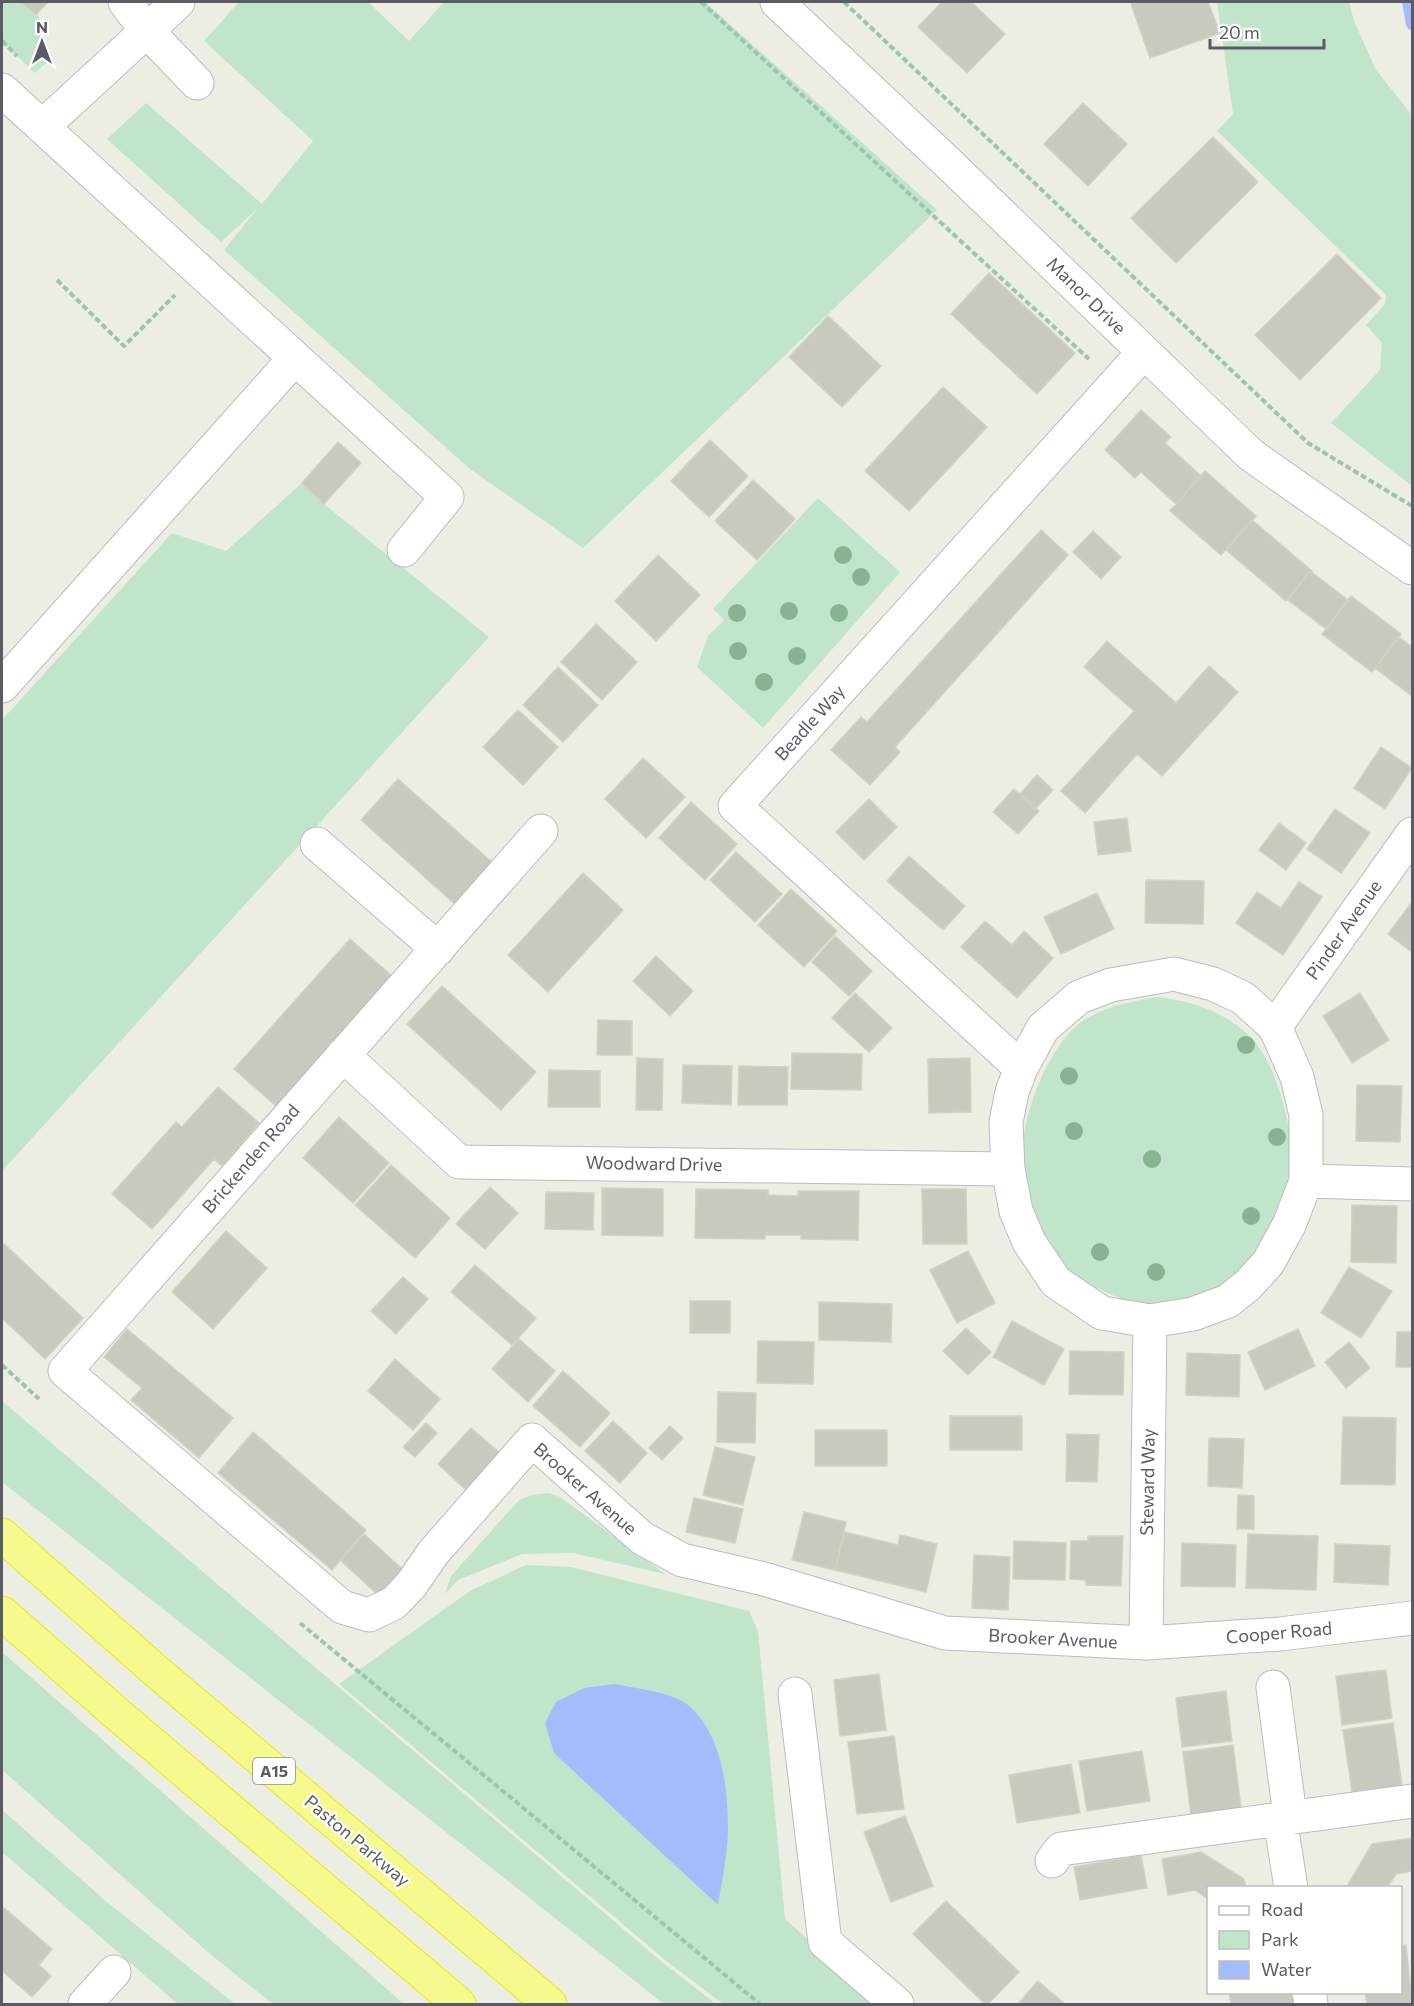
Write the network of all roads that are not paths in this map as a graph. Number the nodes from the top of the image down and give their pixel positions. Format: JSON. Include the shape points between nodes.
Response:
{"nodes":[{"id":1,"x":125,"y":2,"type":"edge"},
{"id":2,"x":178,"y":2,"type":"edge"},
{"id":3,"x":777,"y":2,"type":"edge"},
{"id":4,"x":146,"y":30,"type":"junction"},
{"id":5,"x":198,"y":82,"type":"dead end"},
{"id":6,"x":2,"y":90,"type":"edge"},
{"id":7,"x":42,"y":127,"type":"junction"},
{"id":8,"x":1144,"y":352,"type":"junction"},
{"id":9,"x":295,"y":358,"type":"junction"},
{"id":10,"x":404,"y":550,"type":"dead end"},
{"id":11,"x":1413,"y":568,"type":"edge"},
{"id":12,"x":2,"y":686,"type":"edge"},
{"id":13,"x":542,"y":831,"type":"dead end"},
{"id":14,"x":1413,"y":834,"type":"edge"},
{"id":15,"x":317,"y":844,"type":"dead end"},
{"id":16,"x":438,"y":949,"type":"junction"},
{"id":17,"x":1275,"y":1027,"type":"junction"},
{"id":18,"x":343,"y":1055,"type":"junction"},
{"id":19,"x":1020,"y":1068,"type":"junction"},
{"id":20,"x":1008,"y":1169,"type":"junction"},
{"id":21,"x":1306,"y":1181,"type":"junction"},
{"id":22,"x":1413,"y":1184,"type":"edge"},
{"id":23,"x":1150,"y":1322,"type":"junction"},
{"id":24,"x":65,"y":1371,"type":"joint"},
{"id":25,"x":2,"y":1535,"type":"edge"},
{"id":26,"x":2,"y":1614,"type":"edge"},
{"id":27,"x":1413,"y":1618,"type":"edge"},
{"id":28,"x":1146,"y":1643,"type":"junction"},
{"id":29,"x":1273,"y":1687,"type":"dead end"},
{"id":30,"x":795,"y":1694,"type":"dead end"},
{"id":31,"x":1409,"y":1801,"type":"edge"},
{"id":32,"x":1285,"y":1817,"type":"junction"},
{"id":33,"x":1052,"y":1861,"type":"dead end"},
{"id":34,"x":1291,"y":1886,"type":"edge"},
{"id":35,"x":114,"y":1972,"type":"dead end"},
{"id":36,"x":879,"y":1999,"type":"edge"},
{"id":37,"x":85,"y":2004,"type":"edge"},
{"id":38,"x":459,"y":2004,"type":"edge"},
{"id":39,"x":550,"y":2004,"type":"edge"}],
"edges":[{"from":1,"to":4,"type":"street"},
{"from":2,"to":4,"type":"street"},
{"from":3,"to":8,"type":"street","name":"Manor Drive"},
{"from":4,"to":5,"type":"street"},
{"from":4,"to":7,"type":"street"},
{"from":6,"to":7,"type":"street"},
{"from":7,"to":9,"type":"street"},
{"from":8,"to":11,"type":"street","name":"Manor Drive","via":[[1251,455]]},
{"from":8,"to":19,"type":"street","name":"Beadle Way","via":[[735,806]]},
{"from":9,"to":10,"type":"street","via":[[447,496]]},
{"from":9,"to":12,"type":"street"},
{"from":13,"to":16,"type":"street","name":"Brickenden Road"},
{"from":14,"to":17,"type":"street","name":"Pinder Avenue"},
{"from":15,"to":16,"type":"street"},
{"from":16,"to":18,"type":"street","name":"Brickenden Road"},
{"from":17,"to":19,"type":"street","via":[[1243,998],[1213,984],[1174,974],[1141,979],[1079,997],[1043,1028]]},
{"from":17,"to":21,"type":"street","via":[[1297,1077],[1306,1115]]},
{"from":18,"to":20,"type":"street","name":"Woodward Drive","via":[[459,1161]]},
{"from":18,"to":24,"type":"street","name":"Brickenden Road"},
{"from":19,"to":20,"type":"street","via":[[1005,1122]]},
{"from":20,"to":23,"type":"street","via":[[1016,1211],[1029,1242],[1056,1282],[1102,1313]]},
{"from":21,"to":22,"type":"street"},
{"from":21,"to":23,"type":"street","via":[[1289,1225],[1268,1263],[1248,1285],[1228,1301],[1192,1314]]},
{"from":23,"to":28,"type":"street","name":"Steward Way"},
{"from":24,"to":28,"type":"street","name":"Brooker Avenue","via":[[342,1606],[369,1615],[394,1603],[411,1585],[433,1553],[532,1440],[642,1538],[682,1560],[764,1579],[945,1633]]},
{"from":25,"to":39,"type":"highway","name":"Paston Parkway","number":"A15","via":[[157,1672]]},
{"from":26,"to":38,"type":"highway"},
{"from":27,"to":28,"type":"street","name":"Cooper Road","via":[[1280,1634]]},
{"from":29,"to":32,"type":"street"},
{"from":30,"to":36,"type":"street","via":[[825,1941]]},
{"from":31,"to":32,"type":"street"},
{"from":32,"to":33,"type":"street","via":[[1061,1849]]},
{"from":32,"to":34,"type":"street"},
{"from":35,"to":37,"type":"street"}]}
